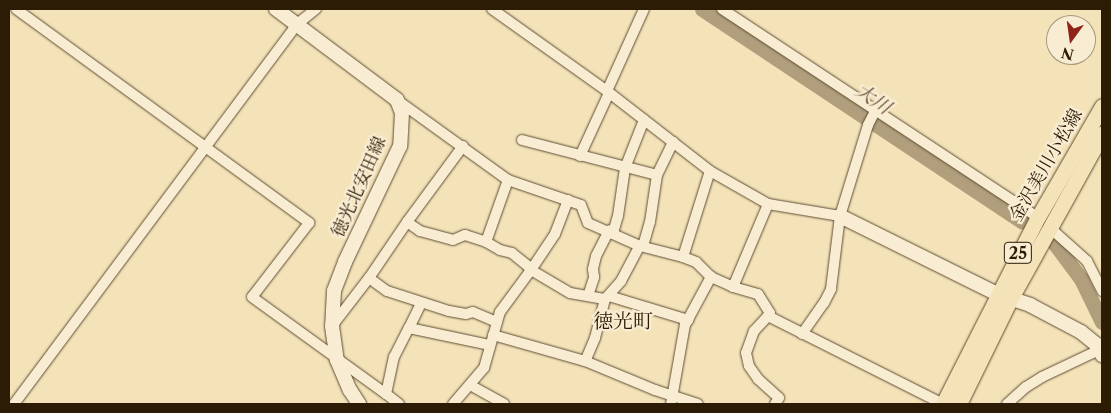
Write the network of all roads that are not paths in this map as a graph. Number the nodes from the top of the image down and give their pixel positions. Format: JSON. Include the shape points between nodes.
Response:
{"nodes":[{"id":1,"x":16,"y":9,"type":"edge"},
{"id":2,"x":276,"y":9,"type":"edge"},
{"id":3,"x":316,"y":9,"type":"edge"},
{"id":4,"x":492,"y":9,"type":"edge"},
{"id":5,"x":644,"y":9,"type":"edge"},
{"id":6,"x":722,"y":9,"type":"edge"},
{"id":7,"x":296,"y":26,"type":"junction"},
{"id":8,"x":608,"y":92,"type":"junction"},
{"id":9,"x":397,"y":100,"type":"junction"},
{"id":10,"x":1102,"y":106,"type":"edge"},
{"id":11,"x":874,"y":113,"type":"junction"},
{"id":12,"x":644,"y":120,"type":"junction"},
{"id":13,"x":1102,"y":134,"type":"edge"},
{"id":14,"x":522,"y":140,"type":"dead end"},
{"id":15,"x":673,"y":142,"type":"junction"},
{"id":16,"x":206,"y":146,"type":"junction"},
{"id":17,"x":463,"y":146,"type":"junction"},
{"id":18,"x":580,"y":156,"type":"junction"},
{"id":19,"x":625,"y":168,"type":"junction"},
{"id":20,"x":710,"y":171,"type":"junction"},
{"id":21,"x":657,"y":175,"type":"junction"},
{"id":22,"x":508,"y":180,"type":"junction"},
{"id":23,"x":568,"y":200,"type":"junction"},
{"id":24,"x":768,"y":204,"type":"junction"},
{"id":25,"x":840,"y":216,"type":"junction"},
{"id":26,"x":407,"y":222,"type":"junction"},
{"id":27,"x":1043,"y":222,"type":"junction"},
{"id":28,"x":611,"y":231,"type":"junction"},
{"id":29,"x":486,"y":242,"type":"junction"},
{"id":30,"x":642,"y":246,"type":"junction"},
{"id":31,"x":683,"y":257,"type":"junction"},
{"id":32,"x":530,"y":270,"type":"junction"},
{"id":33,"x":711,"y":277,"type":"junction"},
{"id":34,"x":369,"y":278,"type":"junction"},
{"id":35,"x":733,"y":287,"type":"junction"},
{"id":36,"x":1102,"y":291,"type":"edge"},
{"id":37,"x":588,"y":296,"type":"junction"},
{"id":38,"x":1004,"y":296,"type":"junction"},
{"id":39,"x":607,"y":297,"type":"junction"},
{"id":40,"x":421,"y":303,"type":"junction"},
{"id":41,"x":768,"y":316,"type":"junction"},
{"id":42,"x":688,"y":320,"type":"junction"},
{"id":43,"x":497,"y":322,"type":"junction"},
{"id":44,"x":332,"y":326,"type":"junction"},
{"id":45,"x":409,"y":328,"type":"junction"},
{"id":46,"x":493,"y":334,"type":"junction"},
{"id":47,"x":802,"y":334,"type":"junction"},
{"id":48,"x":490,"y":346,"type":"junction"},
{"id":49,"x":1101,"y":353,"type":"edge"},
{"id":50,"x":337,"y":360,"type":"junction"},
{"id":51,"x":585,"y":361,"type":"junction"},
{"id":52,"x":470,"y":385,"type":"junction"},
{"id":53,"x":386,"y":394,"type":"junction"},
{"id":54,"x":671,"y":401,"type":"edge"},
{"id":55,"x":14,"y":404,"type":"edge"},
{"id":56,"x":359,"y":404,"type":"edge"},
{"id":57,"x":399,"y":404,"type":"edge"},
{"id":58,"x":453,"y":404,"type":"edge"},
{"id":59,"x":504,"y":404,"type":"edge"},
{"id":60,"x":698,"y":404,"type":"edge"},
{"id":61,"x":774,"y":404,"type":"edge"},
{"id":62,"x":943,"y":404,"type":"edge"},
{"id":63,"x":959,"y":404,"type":"edge"},
{"id":64,"x":1007,"y":404,"type":"edge"}],
"edges":[{"from":1,"to":16,"type":"street"},
{"from":2,"to":7,"type":"main road"},
{"from":3,"to":7,"type":"street"},
{"from":4,"to":8,"type":"street"},
{"from":5,"to":8,"type":"street"},
{"from":6,"to":11,"type":"street"},
{"from":7,"to":9,"type":"main road"},
{"from":7,"to":16,"type":"street"},
{"from":8,"to":12,"type":"street"},
{"from":8,"to":18,"type":"street"},
{"from":9,"to":17,"type":"street"},
{"from":9,"to":44,"type":"main road","name":"徳光北安田線","via":[[402,113],[400,146],[338,280],[332,304]]},
{"from":10,"to":27,"type":"main road","name":"金沢美川小松線","number":"25"},
{"from":11,"to":25,"type":"street"},
{"from":11,"to":27,"type":"street"},
{"from":12,"to":15,"type":"street"},
{"from":12,"to":19,"type":"street"},
{"from":13,"to":27,"type":"main road","name":"金沢美川小松線","number":"25"},
{"from":14,"to":18,"type":"street"},
{"from":15,"to":20,"type":"street"},
{"from":15,"to":21,"type":"street"},
{"from":16,"to":50,"type":"street","via":[[309,223],[252,297]]},
{"from":16,"to":55,"type":"street"},
{"from":17,"to":22,"type":"street"},
{"from":17,"to":26,"type":"street"},
{"from":18,"to":19,"type":"street"},
{"from":19,"to":21,"type":"street"},
{"from":19,"to":28,"type":"street","via":[[618,216]]},
{"from":20,"to":24,"type":"street"},
{"from":20,"to":31,"type":"street"},
{"from":21,"to":30,"type":"street","via":[[650,222]]},
{"from":22,"to":23,"type":"street"},
{"from":22,"to":29,"type":"street"},
{"from":23,"to":28,"type":"street","via":[[581,205],[588,223]]},
{"from":23,"to":32,"type":"street","via":[[555,234]]},
{"from":24,"to":25,"type":"street"},
{"from":24,"to":35,"type":"street"},
{"from":25,"to":38,"type":"main road"},
{"from":25,"to":47,"type":"street","via":[[831,289]]},
{"from":26,"to":29,"type":"street","via":[[420,231],[453,240],[464,235]]},
{"from":26,"to":34,"type":"street"},
{"from":27,"to":36,"type":"street","via":[[1087,261]]},
{"from":27,"to":38,"type":"main road","name":"金沢美川小松線","number":"25"},
{"from":28,"to":30,"type":"street"},
{"from":28,"to":37,"type":"street","via":[[596,256]]},
{"from":29,"to":32,"type":"street","via":[[512,253]]},
{"from":30,"to":31,"type":"street"},
{"from":30,"to":39,"type":"street"},
{"from":31,"to":33,"type":"street","via":[[696,262]]},
{"from":32,"to":37,"type":"street","via":[[570,293]]},
{"from":32,"to":43,"type":"street","via":[[503,307]]},
{"from":33,"to":35,"type":"street"},
{"from":33,"to":42,"type":"street"},
{"from":34,"to":40,"type":"street","via":[[387,291]]},
{"from":34,"to":44,"type":"street"},
{"from":35,"to":41,"type":"street","via":[[758,294],[770,313]]},
{"from":37,"to":39,"type":"street"},
{"from":38,"to":49,"type":"main road","via":[[1030,305],[1081,332],[1096,344]]},
{"from":38,"to":62,"type":"main road","name":"金沢美川小松線","number":"25"},
{"from":38,"to":63,"type":"main road","name":"金沢美川小松線","number":"25"},
{"from":39,"to":42,"type":"street"},
{"from":39,"to":51,"type":"street"},
{"from":40,"to":43,"type":"street","via":[[449,312],[473,312]]},
{"from":40,"to":45,"type":"street"},
{"from":41,"to":47,"type":"street"},
{"from":41,"to":61,"type":"street","via":[[754,331],[746,353],[749,366],[758,379],[778,398]]},
{"from":42,"to":54,"type":"street"},
{"from":43,"to":46,"type":"street"},
{"from":44,"to":50,"type":"main road","name":"徳光北安田線"},
{"from":45,"to":48,"type":"street"},
{"from":45,"to":53,"type":"street","via":[[394,357]]},
{"from":46,"to":48,"type":"street"},
{"from":46,"to":51,"type":"street"},
{"from":47,"to":62,"type":"street"},
{"from":48,"to":52,"type":"street","via":[[484,368]]},
{"from":49,"to":64,"type":"street","via":[[1042,377]]},
{"from":50,"to":53,"type":"street"},
{"from":50,"to":56,"type":"main road","name":"徳光北安田線"},
{"from":51,"to":54,"type":"street"},
{"from":52,"to":58,"type":"street"},
{"from":52,"to":59,"type":"street"},
{"from":53,"to":57,"type":"street"},
{"from":54,"to":60,"type":"street"}]}
